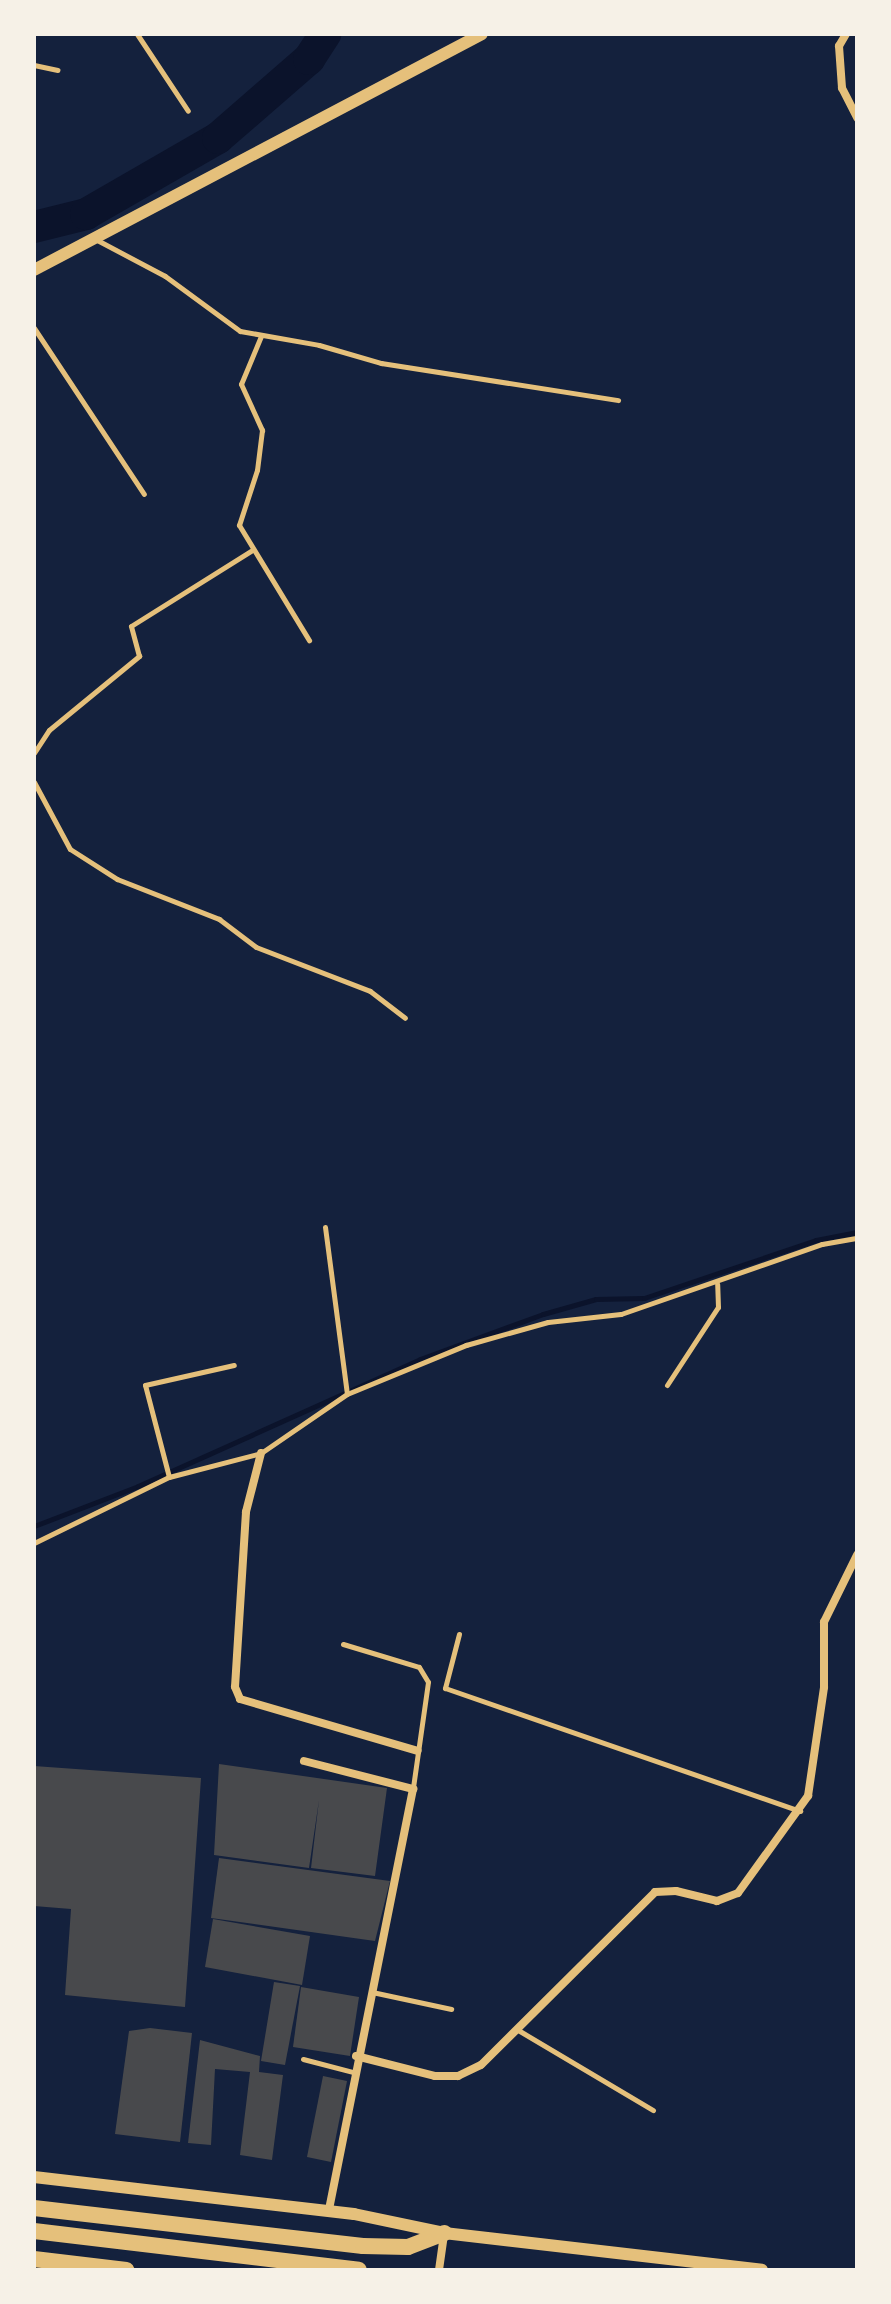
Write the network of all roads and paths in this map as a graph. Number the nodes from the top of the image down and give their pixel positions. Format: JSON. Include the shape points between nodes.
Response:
{"nodes":[{"id":1,"x":137,"y":34,"type":"edge"},
{"id":2,"x":482,"y":34,"type":"edge"},
{"id":3,"x":846,"y":34,"type":"edge"},
{"id":4,"x":34,"y":65,"type":"edge"},
{"id":5,"x":57,"y":70,"type":"dead end"},
{"id":6,"x":188,"y":111,"type":"dead end"},
{"id":7,"x":857,"y":118,"type":"edge"},
{"id":8,"x":96,"y":240,"type":"junction"},
{"id":9,"x":34,"y":270,"type":"edge"},
{"id":10,"x":34,"y":328,"type":"edge"},
{"id":11,"x":261,"y":336,"type":"junction"},
{"id":12,"x":618,"y":400,"type":"dead end"},
{"id":13,"x":144,"y":494,"type":"dead end"},
{"id":14,"x":252,"y":550,"type":"junction"},
{"id":15,"x":309,"y":640,"type":"dead end"},
{"id":16,"x":34,"y":753,"type":"edge"},
{"id":17,"x":34,"y":782,"type":"edge"},
{"id":18,"x":405,"y":1018,"type":"dead end"},
{"id":19,"x":325,"y":1227,"type":"dead end"},
{"id":20,"x":857,"y":1238,"type":"edge"},
{"id":21,"x":717,"y":1284,"type":"junction"},
{"id":22,"x":234,"y":1365,"type":"dead end"},
{"id":23,"x":667,"y":1385,"type":"dead end"},
{"id":24,"x":347,"y":1394,"type":"junction"},
{"id":25,"x":261,"y":1453,"type":"junction"},
{"id":26,"x":169,"y":1477,"type":"junction"},
{"id":27,"x":34,"y":1543,"type":"edge"},
{"id":28,"x":857,"y":1555,"type":"edge"},
{"id":29,"x":459,"y":1634,"type":"dead end"},
{"id":30,"x":343,"y":1644,"type":"dead end"},
{"id":31,"x":418,"y":1751,"type":"junction"},
{"id":32,"x":304,"y":1761,"type":"dead end"},
{"id":33,"x":413,"y":1789,"type":"junction"},
{"id":34,"x":800,"y":1812,"type":"junction"},
{"id":35,"x":371,"y":1992,"type":"junction"},
{"id":36,"x":451,"y":2009,"type":"dead end"},
{"id":37,"x":518,"y":2030,"type":"junction"},
{"id":38,"x":356,"y":2056,"type":"junction"},
{"id":39,"x":303,"y":2059,"type":"dead end"},
{"id":40,"x":353,"y":2072,"type":"junction"},
{"id":41,"x":653,"y":2110,"type":"dead end"},
{"id":42,"x":34,"y":2177,"type":"edge"},
{"id":43,"x":34,"y":2208,"type":"edge"},
{"id":44,"x":329,"y":2211,"type":"junction"},
{"id":45,"x":34,"y":2231,"type":"edge"},
{"id":46,"x":444,"y":2233,"type":"junction"},
{"id":47,"x":34,"y":2259,"type":"edge"},
{"id":48,"x":737,"y":2269,"type":"edge"},
{"id":49,"x":126,"y":2270,"type":"edge"},
{"id":50,"x":359,"y":2270,"type":"edge"},
{"id":51,"x":439,"y":2270,"type":"edge"},
{"id":52,"x":762,"y":2270,"type":"edge"}],
"edges":[{"from":1,"to":6,"type":"lane"},
{"from":2,"to":8,"type":"street"},
{"from":3,"to":7,"type":"street","via":[[839,46],[842,88]]},
{"from":4,"to":5,"type":"lane"},
{"from":8,"to":9,"type":"street"},
{"from":8,"to":11,"type":"lane","via":[[165,276],[225,325]]},
{"from":10,"to":13,"type":"lane"},
{"from":11,"to":12,"type":"lane","via":[[381,363]]},
{"from":11,"to":14,"type":"lane","via":[[241,384],[262,430],[257,470],[239,525]]},
{"from":14,"to":15,"type":"lane"},
{"from":14,"to":16,"type":"lane","via":[[131,626],[139,656],[49,730]]},
{"from":17,"to":18,"type":"lane","via":[[70,849],[117,879],[219,919],[256,947],[370,991]]},
{"from":19,"to":24,"type":"lane"},
{"from":20,"to":21,"type":"lane","via":[[822,1244]]},
{"from":21,"to":23,"type":"lane","via":[[718,1307]]},
{"from":21,"to":24,"type":"lane","via":[[621,1314],[548,1322],[466,1345]]},
{"from":22,"to":26,"type":"lane","via":[[145,1385]]},
{"from":24,"to":25,"type":"lane"},
{"from":25,"to":26,"type":"lane"},
{"from":25,"to":31,"type":"street","via":[[246,1512],[235,1687],[240,1699]]},
{"from":26,"to":27,"type":"lane"},
{"from":28,"to":34,"type":"street","via":[[824,1622],[815,1756]]},
{"from":29,"to":34,"type":"lane","via":[[445,1688]]},
{"from":30,"to":31,"type":"lane","via":[[419,1667],[428,1682]]},
{"from":31,"to":33,"type":"lane"},
{"from":32,"to":33,"type":"street"},
{"from":33,"to":35,"type":"street"},
{"from":34,"to":37,"type":"street","via":[[738,1893],[717,1901],[676,1891],[655,1892]]},
{"from":35,"to":36,"type":"lane"},
{"from":35,"to":38,"type":"street"},
{"from":37,"to":38,"type":"street","via":[[481,2065],[458,2076],[435,2076]]},
{"from":37,"to":41,"type":"lane"},
{"from":38,"to":40,"type":"street"},
{"from":39,"to":40,"type":"lane"},
{"from":40,"to":44,"type":"street"},
{"from":42,"to":44,"type":"street"},
{"from":43,"to":46,"type":"highway","via":[[408,2247]]},
{"from":44,"to":46,"type":"street"},
{"from":45,"to":50,"type":"highway"},
{"from":46,"to":48,"type":"street"},
{"from":46,"to":51,"type":"street"},
{"from":47,"to":49,"type":"highway"},
{"from":48,"to":52,"type":"street"}]}
